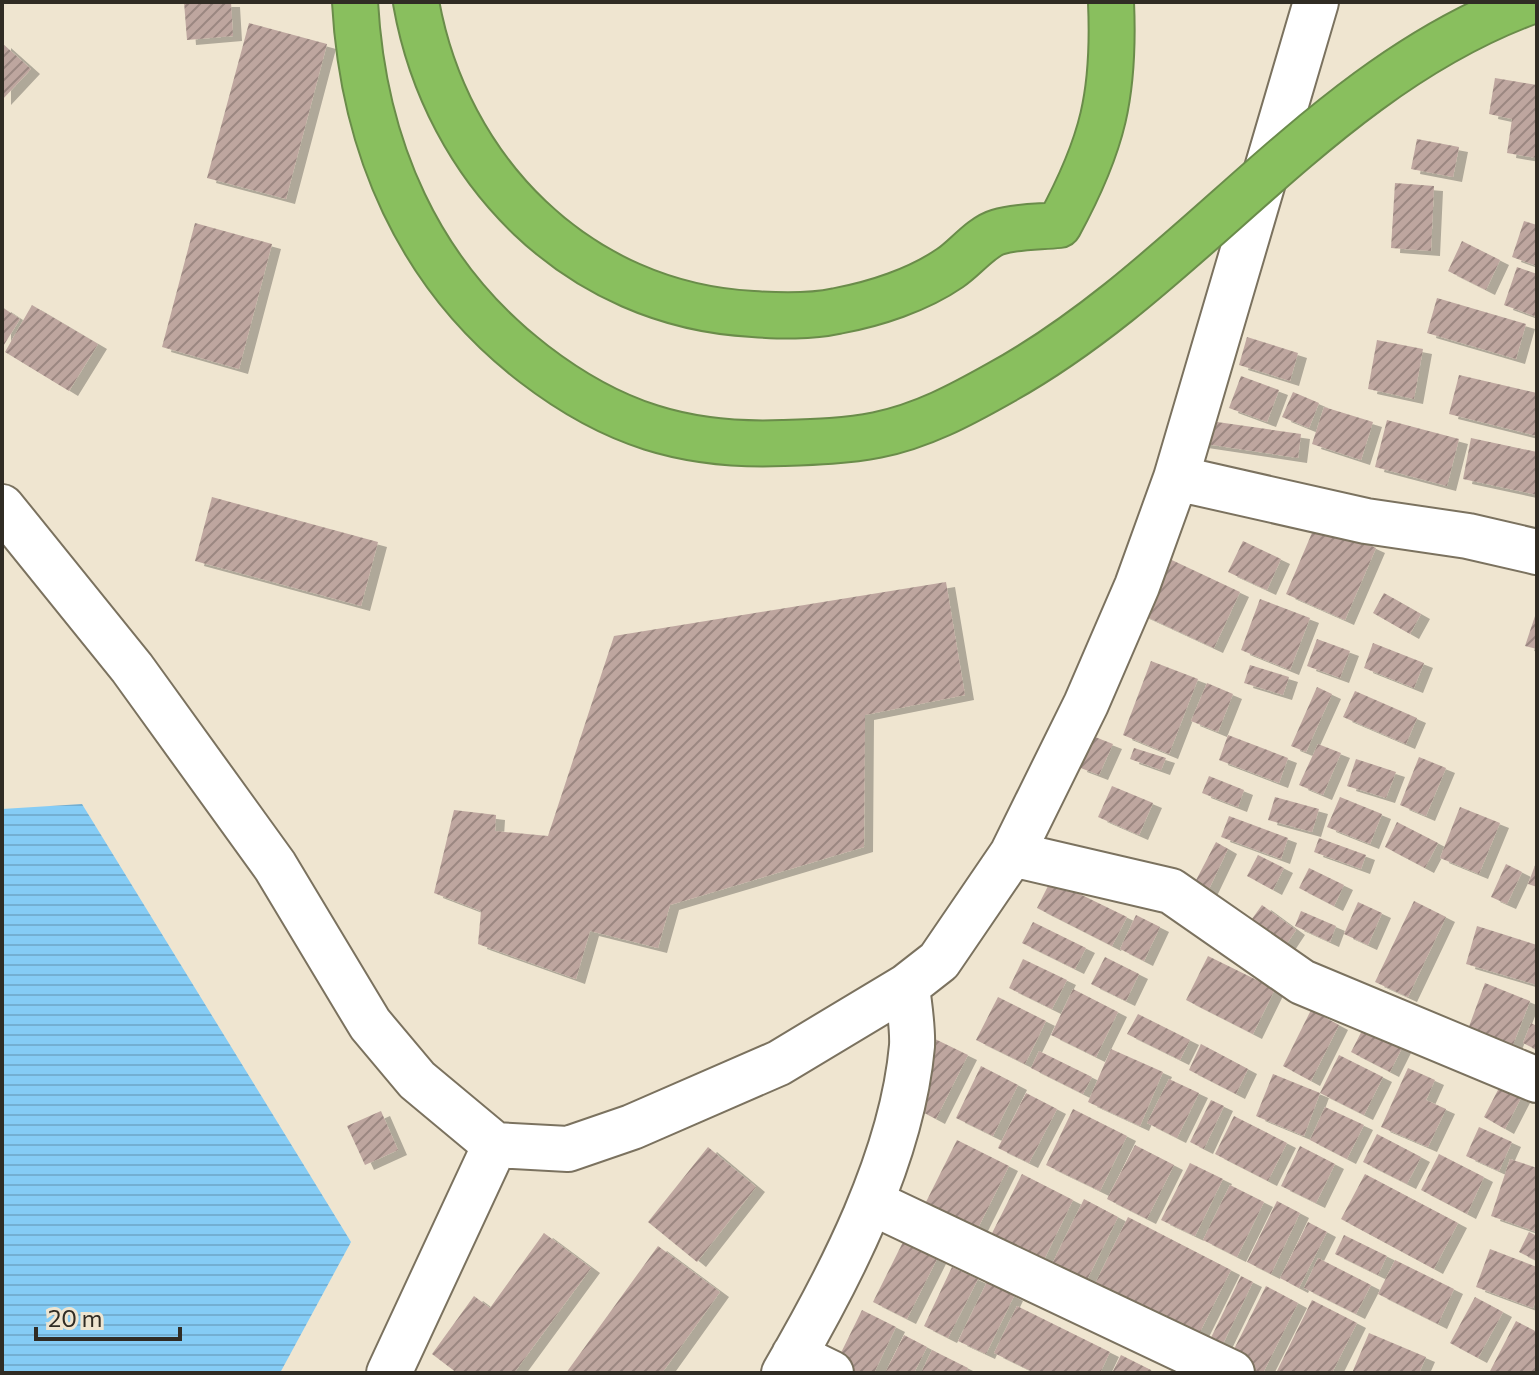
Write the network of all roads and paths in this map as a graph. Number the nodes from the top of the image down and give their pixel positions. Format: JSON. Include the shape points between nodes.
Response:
{"nodes":[{"id":1,"x":355,"y":2,"type":"edge"},
{"id":2,"x":416,"y":2,"type":"edge"},
{"id":3,"x":1111,"y":2,"type":"edge"},
{"id":4,"x":1316,"y":2,"type":"edge"},
{"id":5,"x":1529,"y":2,"type":"edge"},
{"id":6,"x":1176,"y":478,"type":"junction"},
{"id":7,"x":2,"y":507,"type":"edge"},
{"id":8,"x":1537,"y":552,"type":"edge"},
{"id":9,"x":1012,"y":854,"type":"junction"},
{"id":10,"x":907,"y":986,"type":"junction"},
{"id":11,"x":1537,"y":1080,"type":"edge"},
{"id":12,"x":495,"y":1145,"type":"junction"},
{"id":13,"x":871,"y":1202,"type":"junction"},
{"id":14,"x":803,"y":1367,"type":"edge"},
{"id":15,"x":389,"y":1373,"type":"edge"},
{"id":16,"x":1232,"y":1373,"type":"edge"}],
"edges":[{"from":1,"to":5,"type":"highway","bridge":true,"via":[[373,125],[394,182],[421,238],[478,315],[567,390],[615,417],[659,432],[759,444],[878,435],[924,422],[1016,375],[1160,271],[1359,97],[1448,40]]},
{"from":2,"to":3,"type":"highway","via":[[458,128],[486,168],[559,246],[650,296],[697,309],[792,316],[835,312],[917,286],[948,270],[996,232],[1059,225],[1085,177],[1103,126],[1111,84]]},
{"from":4,"to":6,"type":"street"},
{"from":6,"to":8,"type":"street"},
{"from":6,"to":9,"type":"street","via":[[1086,704]]},
{"from":7,"to":12,"type":"street","via":[[132,668],[266,853],[370,1024],[417,1080]]},
{"from":9,"to":10,"type":"street","via":[[939,961]]},
{"from":9,"to":11,"type":"street","via":[[1171,891],[1302,982]]},
{"from":10,"to":12,"type":"street","via":[[779,1063],[632,1127],[568,1149]]},
{"from":10,"to":13,"type":"street","via":[[912,1043],[904,1101]]},
{"from":12,"to":15,"type":"street"},
{"from":13,"to":14,"type":"street"},
{"from":13,"to":16,"type":"street"}]}
